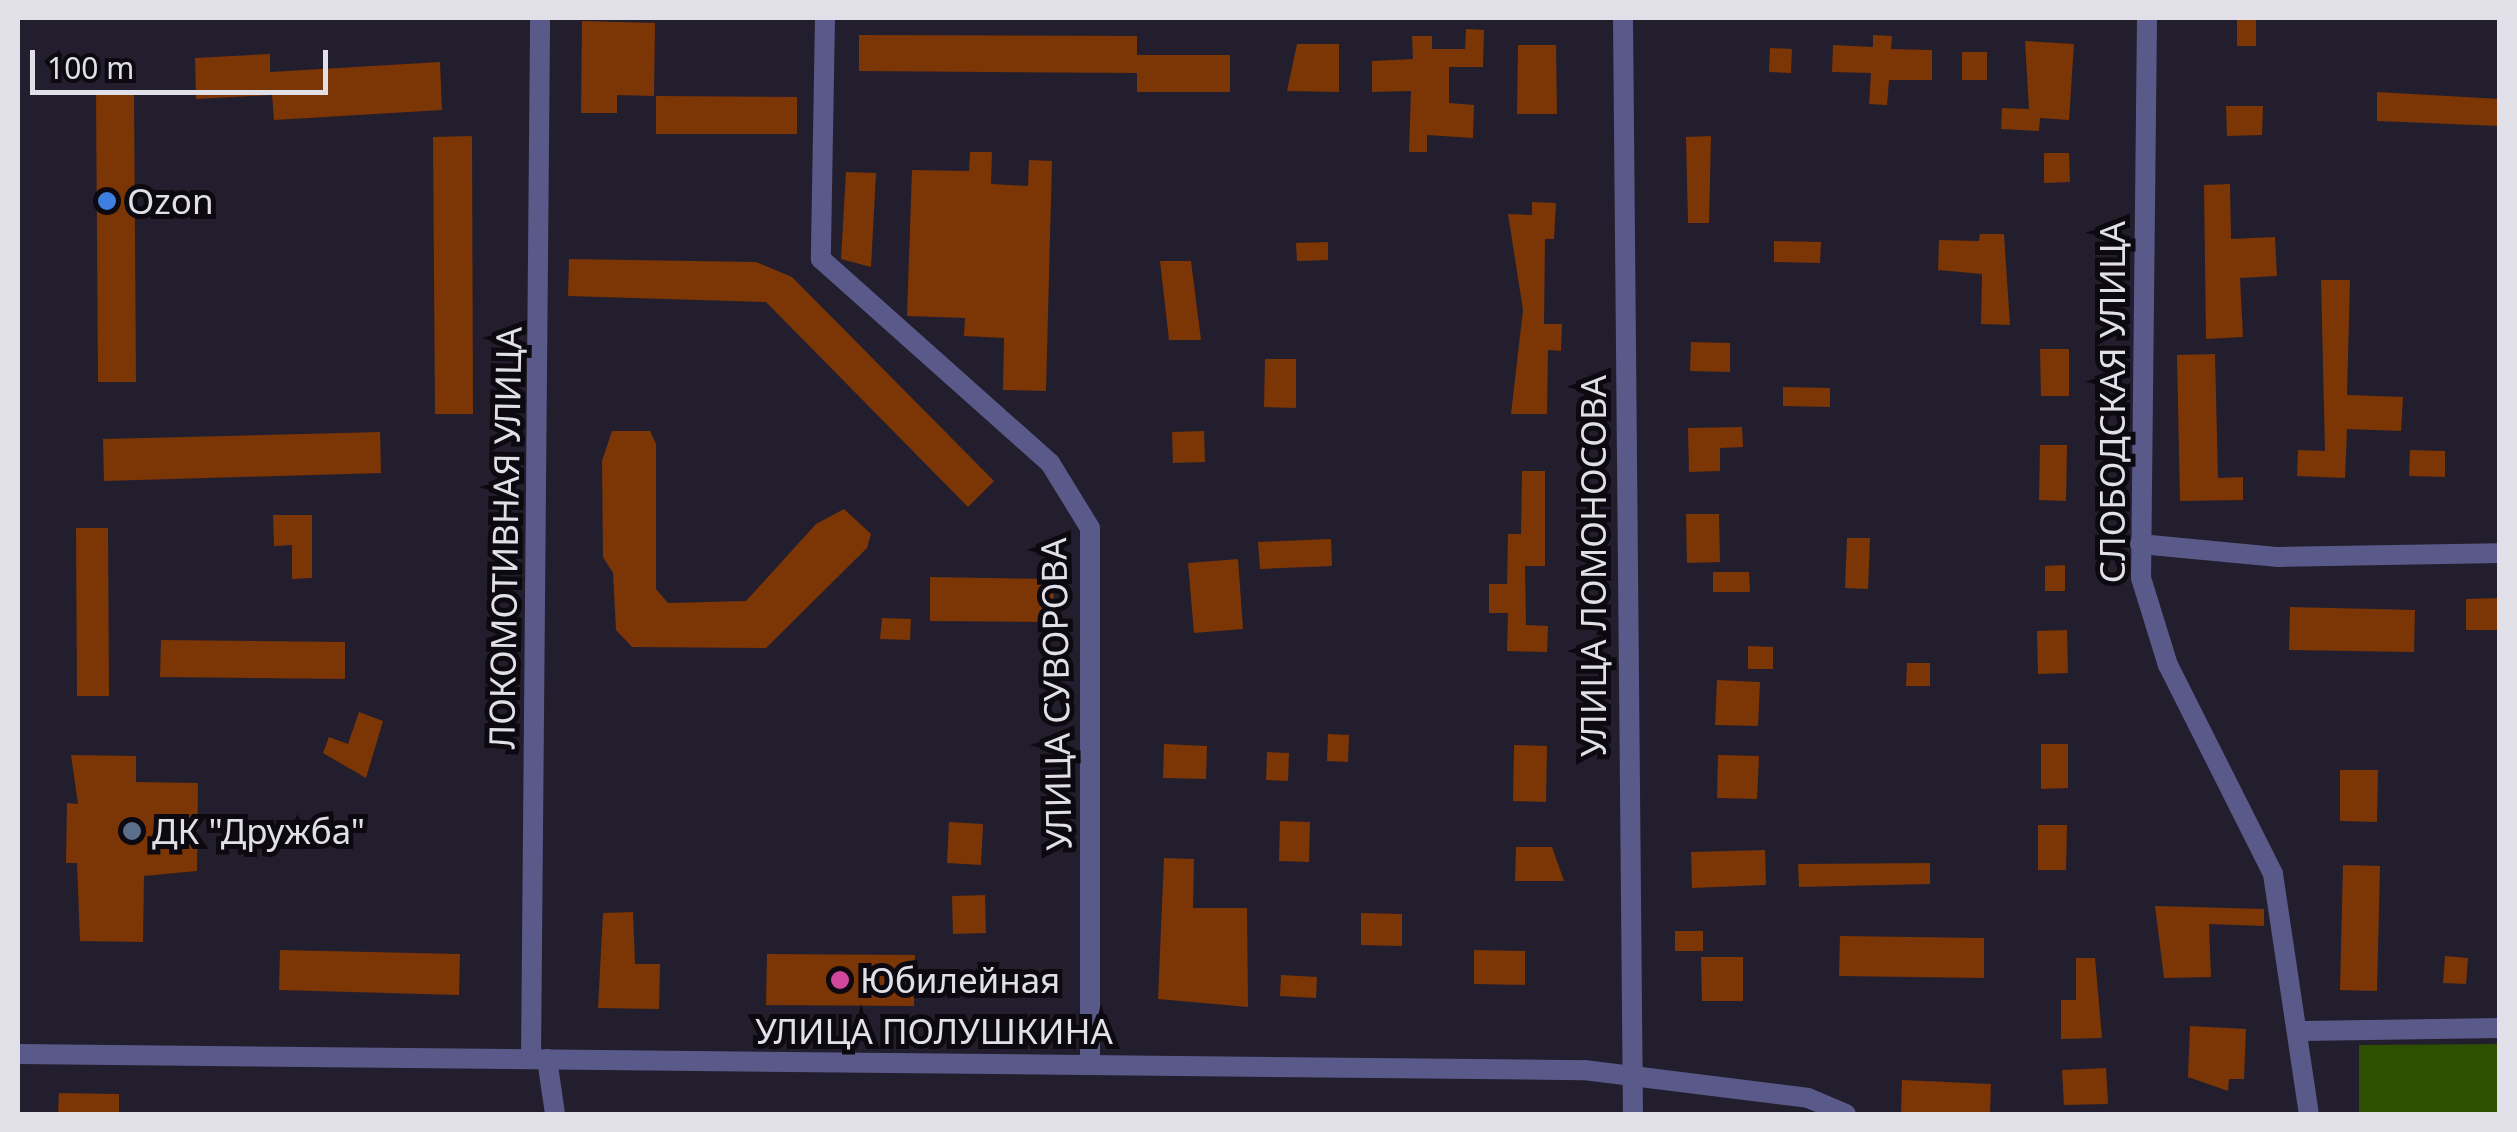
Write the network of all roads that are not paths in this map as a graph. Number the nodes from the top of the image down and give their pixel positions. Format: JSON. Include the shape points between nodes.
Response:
{"nodes":[{"id":1,"x":540,"y":18,"type":"edge"},
{"id":2,"x":825,"y":18,"type":"edge"},
{"id":3,"x":1624,"y":18,"type":"edge"},
{"id":4,"x":2147,"y":18,"type":"edge"},
{"id":5,"x":2140,"y":544,"type":"junction"},
{"id":6,"x":2500,"y":553,"type":"edge"},
{"id":7,"x":2500,"y":1028,"type":"edge"},
{"id":8,"x":2303,"y":1031,"type":"junction"},
{"id":9,"x":18,"y":1054,"type":"edge"},
{"id":10,"x":539,"y":1059,"type":"junction"},
{"id":11,"x":1090,"y":1064,"type":"junction"},
{"id":12,"x":1634,"y":1074,"type":"junction"},
{"id":13,"x":554,"y":1114,"type":"edge"},
{"id":14,"x":1633,"y":1114,"type":"edge"},
{"id":15,"x":1846,"y":1114,"type":"edge"},
{"id":16,"x":2309,"y":1114,"type":"edge"}],
"edges":[{"from":1,"to":10,"type":"street","name":"ЛОКОМОТИВНАЯ УЛИЦА"},
{"from":2,"to":11,"type":"street","name":"УЛИЦА СУВОРОВА","via":[[821,259],[1050,463],[1090,528]]},
{"from":3,"to":12,"type":"street","name":"УЛИЦА ЛОМОНОСОВА"},
{"from":4,"to":5,"type":"street","name":"СЛОБОДСКАЯ УЛИЦА"},
{"from":5,"to":6,"type":"street","via":[[2278,558]]},
{"from":5,"to":8,"type":"street","name":"СЛОБОДСКАЯ УЛИЦА","via":[[2144,593],[2168,665],[2273,874]]},
{"from":7,"to":8,"type":"street"},
{"from":8,"to":16,"type":"street","name":"СЛОБОДСКАЯ УЛИЦА"},
{"from":9,"to":10,"type":"street","name":"УЛИЦА ПОЛУШКИНА"},
{"from":10,"to":11,"type":"street","name":"УЛИЦА ПОЛУШКИНА"},
{"from":10,"to":13,"type":"street","name":"ЛОКОМОТИВНАЯ УЛИЦА"},
{"from":11,"to":12,"type":"street","name":"УЛИЦА ПОЛУШКИНА"},
{"from":12,"to":14,"type":"street","name":"УЛИЦА ЛОМОНОСОВА"},
{"from":12,"to":15,"type":"street","name":"УЛИЦА ПОЛУШКИНА","via":[[1808,1098]]}]}
